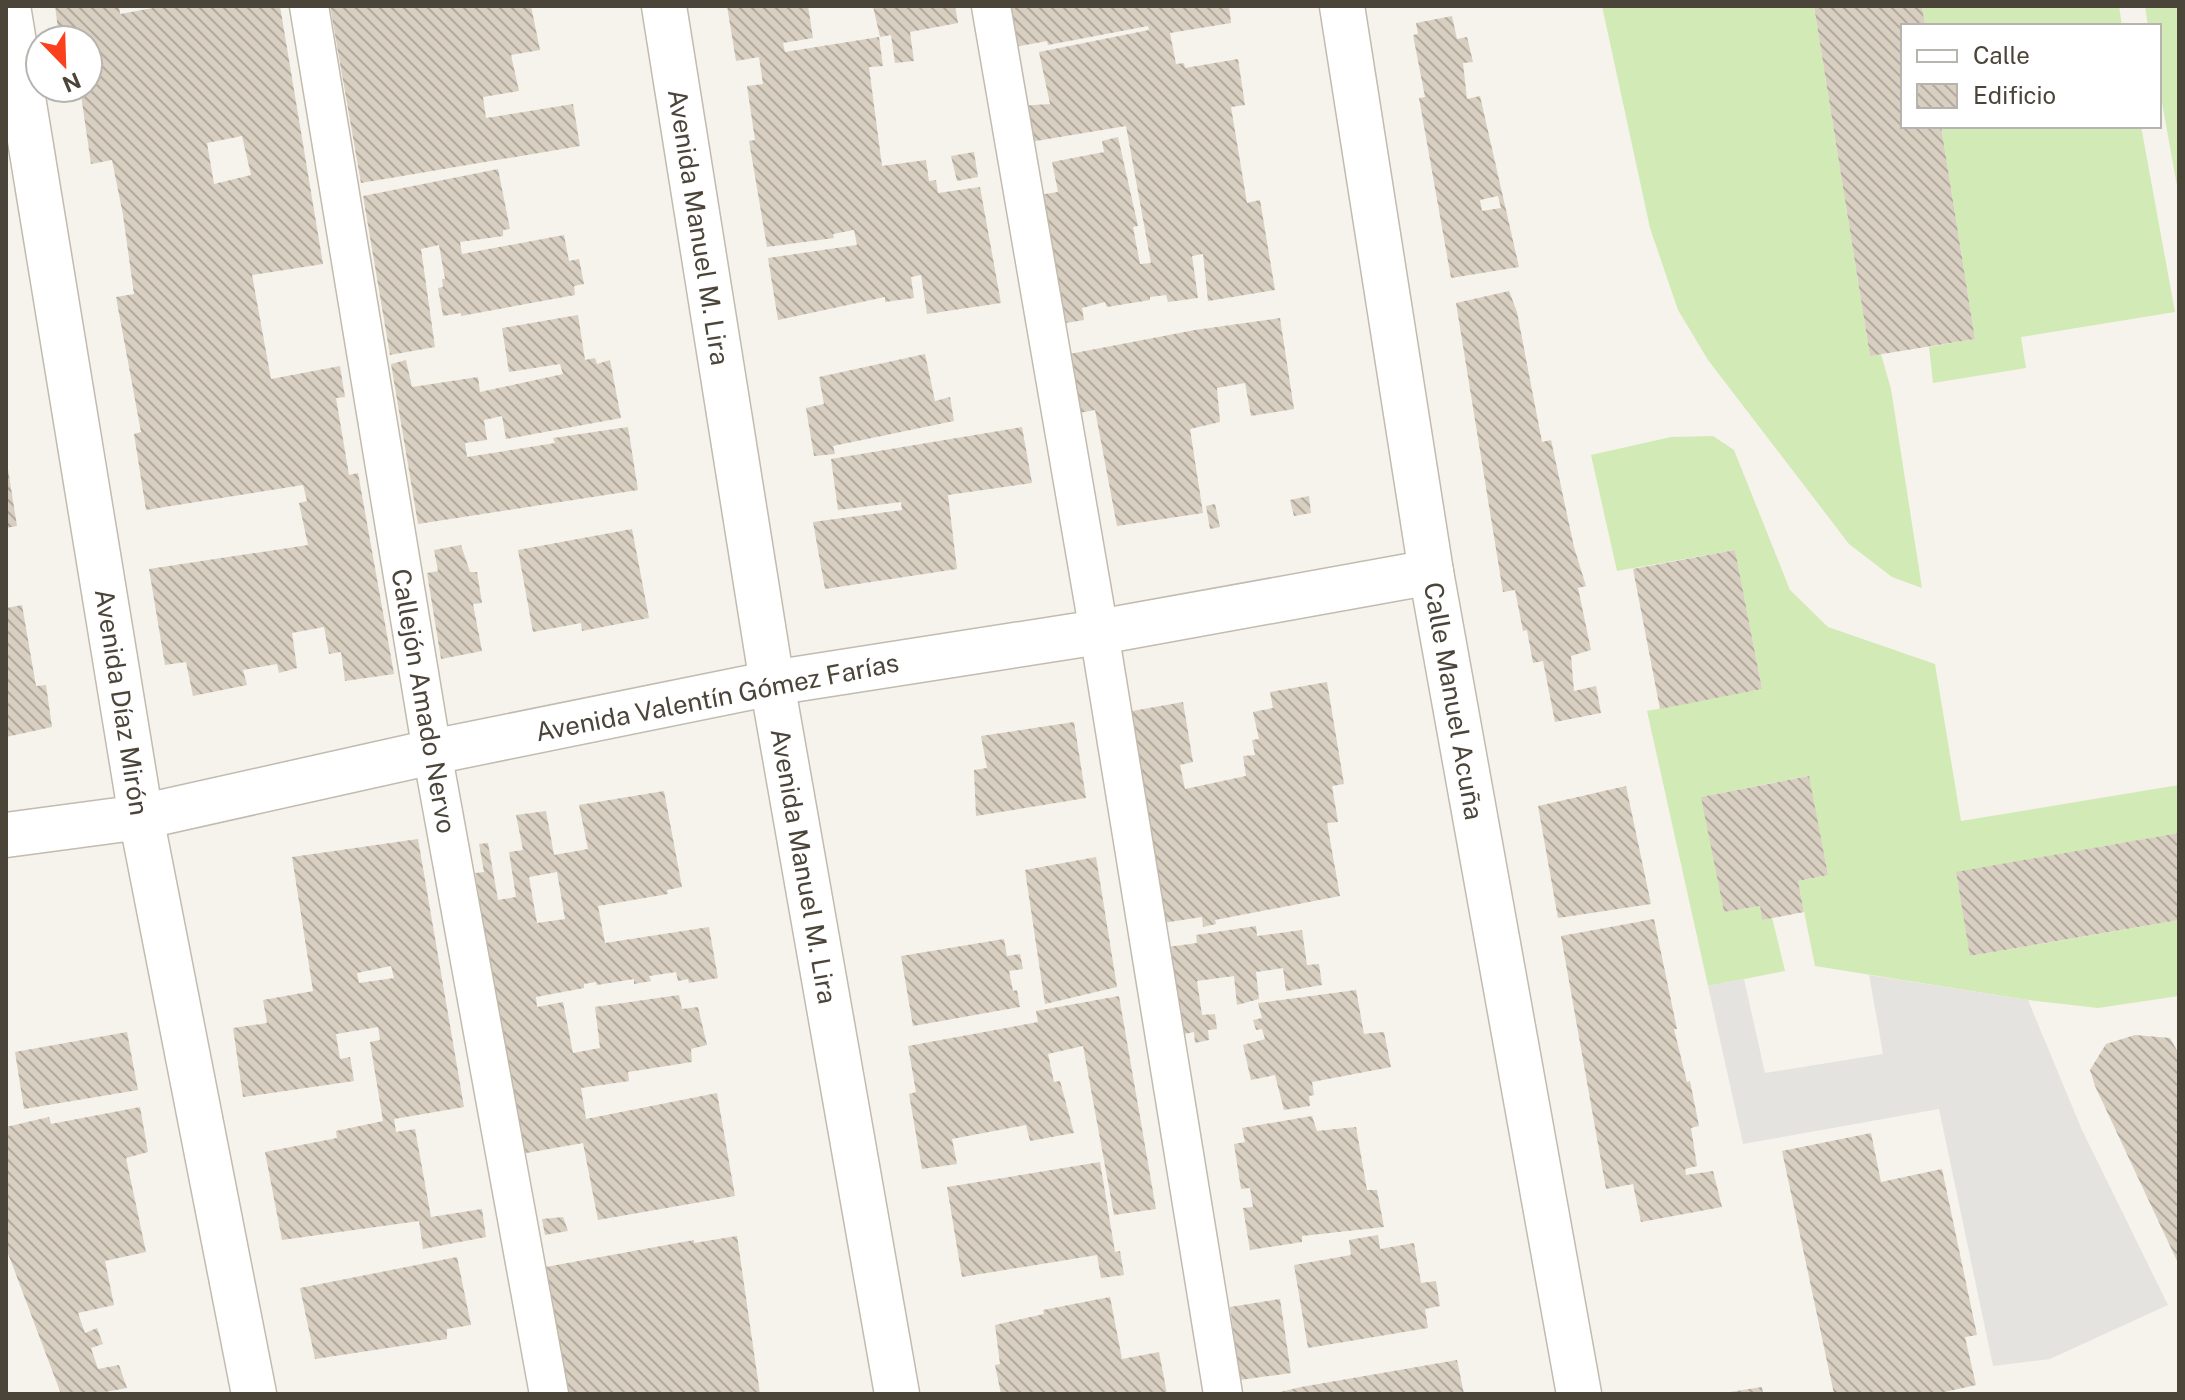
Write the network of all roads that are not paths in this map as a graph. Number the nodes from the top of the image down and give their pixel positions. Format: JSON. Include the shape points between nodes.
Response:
{"nodes":[{"id":1,"x":8,"y":6,"type":"edge"},
{"id":2,"x":309,"y":6,"type":"edge"},
{"id":3,"x":664,"y":6,"type":"edge"},
{"id":4,"x":991,"y":6,"type":"edge"},
{"id":5,"x":1342,"y":6,"type":"edge"},
{"id":6,"x":1431,"y":572,"type":"junction"},
{"id":7,"x":1099,"y":632,"type":"junction"},
{"id":8,"x":772,"y":683,"type":"junction"},
{"id":9,"x":432,"y":752,"type":"junction"},
{"id":10,"x":141,"y":817,"type":"junction"},
{"id":11,"x":6,"y":835,"type":"edge"},
{"id":12,"x":254,"y":1394,"type":"edge"},
{"id":13,"x":549,"y":1394,"type":"edge"},
{"id":14,"x":897,"y":1394,"type":"edge"},
{"id":15,"x":1223,"y":1394,"type":"edge"},
{"id":16,"x":1579,"y":1394,"type":"edge"}],
"edges":[{"from":1,"to":10,"type":"street","name":"Avenida Díaz Mirón"},
{"from":2,"to":9,"type":"lane","name":"Callejón Amado Nervo"},
{"from":3,"to":8,"type":"street","name":"Avenida Manuel M. Lira"},
{"from":4,"to":7,"type":"lane"},
{"from":5,"to":6,"type":"street","name":"Calle Manuel Acuña"},
{"from":6,"to":7,"type":"street","name":"Avenida Valentín Gómez Farías"},
{"from":6,"to":16,"type":"street","name":"Calle Manuel Acuña"},
{"from":7,"to":8,"type":"street","name":"Avenida Valentín Gómez Farías"},
{"from":7,"to":15,"type":"lane"},
{"from":8,"to":9,"type":"street","name":"Avenida Valentín Gómez Farías"},
{"from":8,"to":14,"type":"street","name":"Avenida Manuel M. Lira"},
{"from":9,"to":10,"type":"street","name":"Avenida Valentín Gómez Farías"},
{"from":9,"to":13,"type":"lane","name":"Callejón Amado Nervo"},
{"from":10,"to":11,"type":"street","name":"Avenida Valentín Gómez Farías"},
{"from":10,"to":12,"type":"street","name":"Avenida Díaz Mirón"}]}
